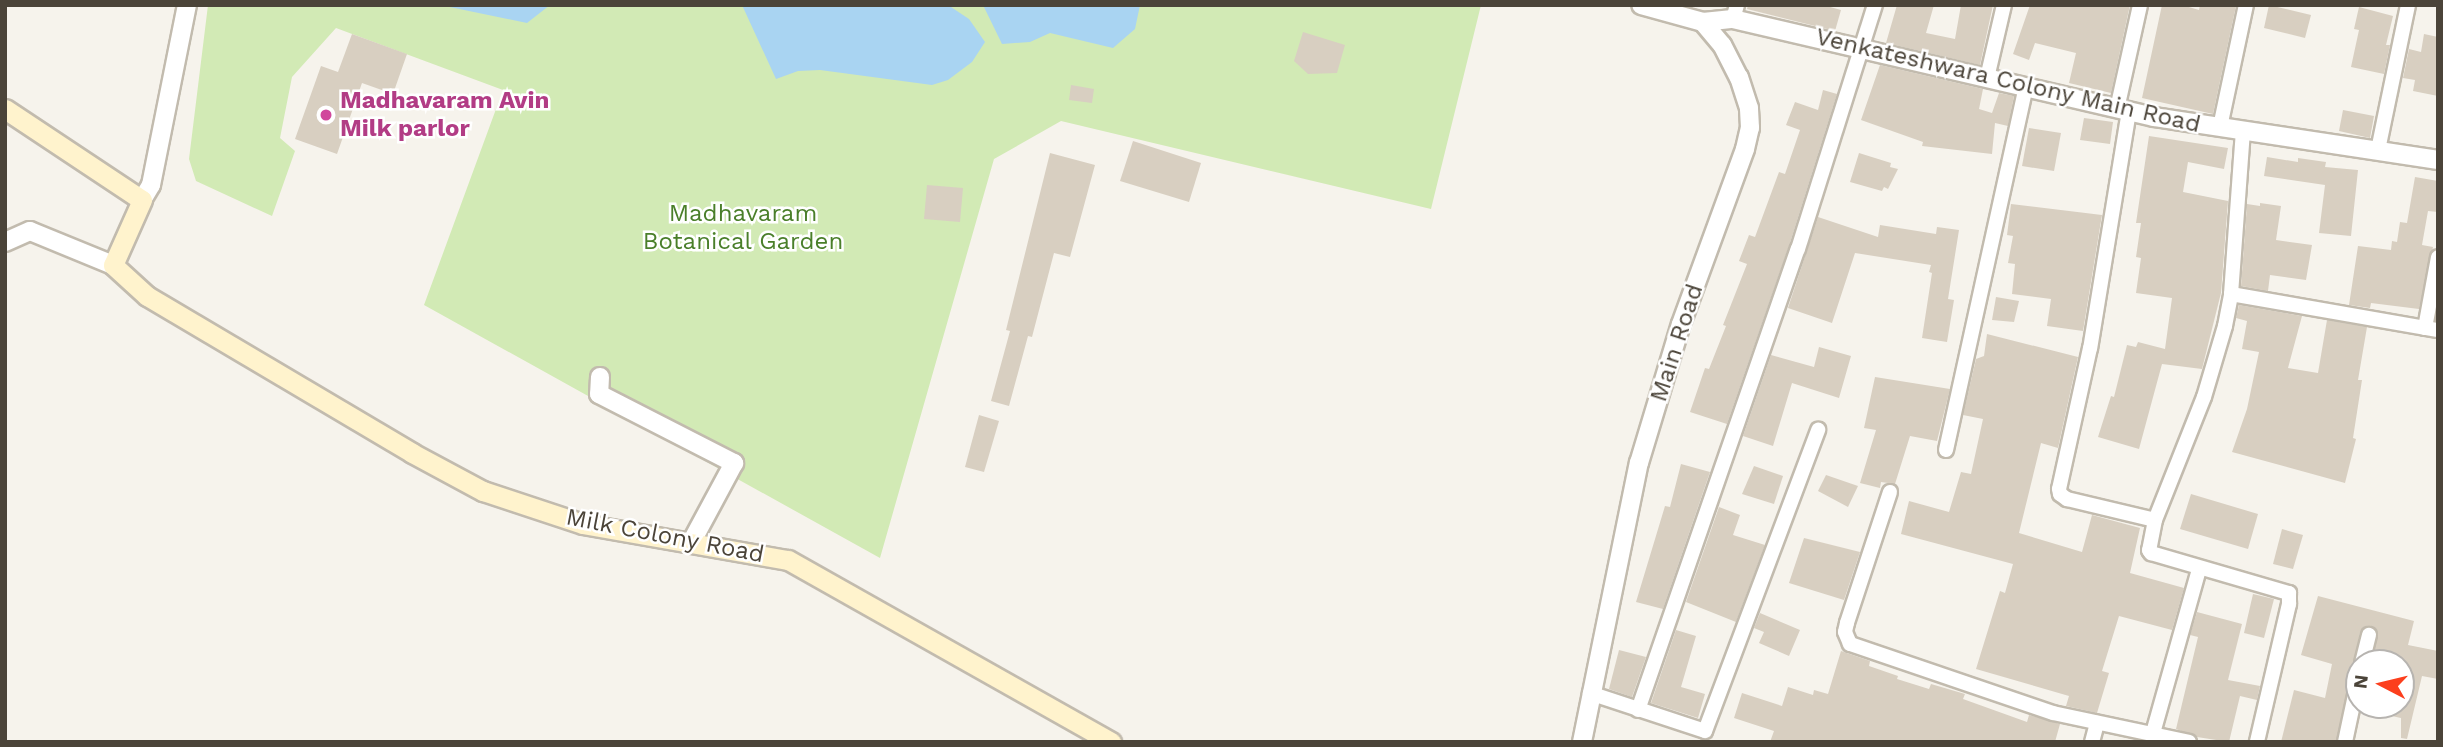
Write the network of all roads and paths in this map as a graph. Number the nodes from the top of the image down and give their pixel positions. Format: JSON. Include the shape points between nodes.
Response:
{"nodes":[{"id":1,"x":187,"y":5,"type":"edge"},
{"id":2,"x":1641,"y":5,"type":"edge"},
{"id":3,"x":1875,"y":5,"type":"edge"},
{"id":4,"x":2004,"y":5,"type":"edge"},
{"id":5,"x":2140,"y":5,"type":"edge"},
{"id":6,"x":2246,"y":5,"type":"edge"},
{"id":7,"x":2408,"y":5,"type":"edge"},
{"id":8,"x":1735,"y":12,"type":"edge"},
{"id":9,"x":1703,"y":22,"type":"junction"},
{"id":10,"x":1863,"y":48,"type":"junction"},
{"id":11,"x":1987,"y":78,"type":"junction"},
{"id":12,"x":2026,"y":87,"type":"junction"},
{"id":13,"x":5,"y":109,"type":"edge"},
{"id":14,"x":2123,"y":110,"type":"junction"},
{"id":15,"x":2220,"y":127,"type":"junction"},
{"id":16,"x":2243,"y":131,"type":"junction"},
{"id":17,"x":2378,"y":150,"type":"junction"},
{"id":18,"x":2438,"y":160,"type":"edge"},
{"id":19,"x":142,"y":200,"type":"junction"},
{"id":20,"x":5,"y":242,"type":"edge"},
{"id":21,"x":2438,"y":257,"type":"edge"},
{"id":22,"x":113,"y":265,"type":"junction"},
{"id":23,"x":2231,"y":294,"type":"junction"},
{"id":24,"x":2431,"y":329,"type":"edge"},
{"id":25,"x":600,"y":377,"type":"dead end"},
{"id":26,"x":1818,"y":430,"type":"dead end"},
{"id":27,"x":1946,"y":450,"type":"dead end"},
{"id":28,"x":1890,"y":492,"type":"dead end"},
{"id":29,"x":2155,"y":520,"type":"junction"},
{"id":30,"x":691,"y":543,"type":"junction"},
{"id":31,"x":2199,"y":569,"type":"junction"},
{"id":32,"x":2370,"y":635,"type":"dead end"},
{"id":33,"x":2366,"y":649,"type":"edge"},
{"id":34,"x":1590,"y":693,"type":"junction"},
{"id":35,"x":1637,"y":710,"type":"junction"},
{"id":36,"x":2350,"y":719,"type":"edge"},
{"id":37,"x":2096,"y":723,"type":"junction"},
{"id":38,"x":2153,"y":733,"type":"junction"},
{"id":39,"x":1111,"y":742,"type":"edge"},
{"id":40,"x":1581,"y":742,"type":"edge"},
{"id":41,"x":2092,"y":742,"type":"edge"},
{"id":42,"x":2189,"y":742,"type":"edge"},
{"id":43,"x":2257,"y":742,"type":"edge"},
{"id":44,"x":2345,"y":742,"type":"edge"}],
"edges":[{"from":1,"to":19,"type":"street","via":[[151,185]]},
{"from":2,"to":9,"type":"street"},
{"from":3,"to":10,"type":"street"},
{"from":4,"to":11,"type":"street"},
{"from":5,"to":14,"type":"street"},
{"from":6,"to":15,"type":"street"},
{"from":7,"to":17,"type":"street"},
{"from":8,"to":9,"type":"street","name":"Venkateshwara Colony Main Road"},
{"from":8,"to":10,"type":"street","name":"Venkateshwara Colony Main Road"},
{"from":9,"to":34,"type":"street","name":"Main Road","via":[[1722,45],[1739,78],[1750,128],[1681,324],[1639,463]]},
{"from":10,"to":11,"type":"street","name":"Venkateshwara Colony Main Road"},
{"from":10,"to":35,"type":"street"},
{"from":11,"to":12,"type":"street","name":"Venkateshwara Colony Main Road"},
{"from":12,"to":14,"type":"street","name":"Venkateshwara Colony Main Road"},
{"from":12,"to":27,"type":"street"},
{"from":13,"to":19,"type":"main road"},
{"from":14,"to":15,"type":"street","name":"Venkateshwara Colony Main Road"},
{"from":14,"to":29,"type":"street","via":[[2090,348],[2059,489],[2067,499]]},
{"from":15,"to":16,"type":"street","name":"Venkateshwara Colony Main Road"},
{"from":16,"to":17,"type":"street","name":"Venkateshwara Colony Main Road"},
{"from":16,"to":23,"type":"street"},
{"from":17,"to":18,"type":"street","name":"Venkateshwara Colony Main Road"},
{"from":19,"to":22,"type":"main road"},
{"from":20,"to":22,"type":"street","via":[[30,232]]},
{"from":21,"to":24,"type":"street"},
{"from":22,"to":30,"type":"main road","name":"Milk Colony Road","via":[[158,302],[483,491],[583,524]]},
{"from":23,"to":24,"type":"street"},
{"from":23,"to":29,"type":"street","via":[[2204,397]]},
{"from":25,"to":30,"type":"street","via":[[599,394],[734,463]]},
{"from":26,"to":35,"type":"street","via":[[1705,730]]},
{"from":28,"to":37,"type":"street","via":[[1847,623],[1850,644],[2027,705]]},
{"from":29,"to":31,"type":"street","via":[[2150,552]]},
{"from":30,"to":39,"type":"main road","name":"Milk Colony Road","via":[[788,559]]},
{"from":31,"to":38,"type":"street"},
{"from":31,"to":43,"type":"street","via":[[2289,593]]},
{"from":32,"to":33,"type":"street"},
{"from":34,"to":35,"type":"street"},
{"from":34,"to":40,"type":"street","name":"Main Road"},
{"from":36,"to":44,"type":"street"},
{"from":37,"to":38,"type":"street"},
{"from":37,"to":41,"type":"street"},
{"from":38,"to":42,"type":"street"}]}
